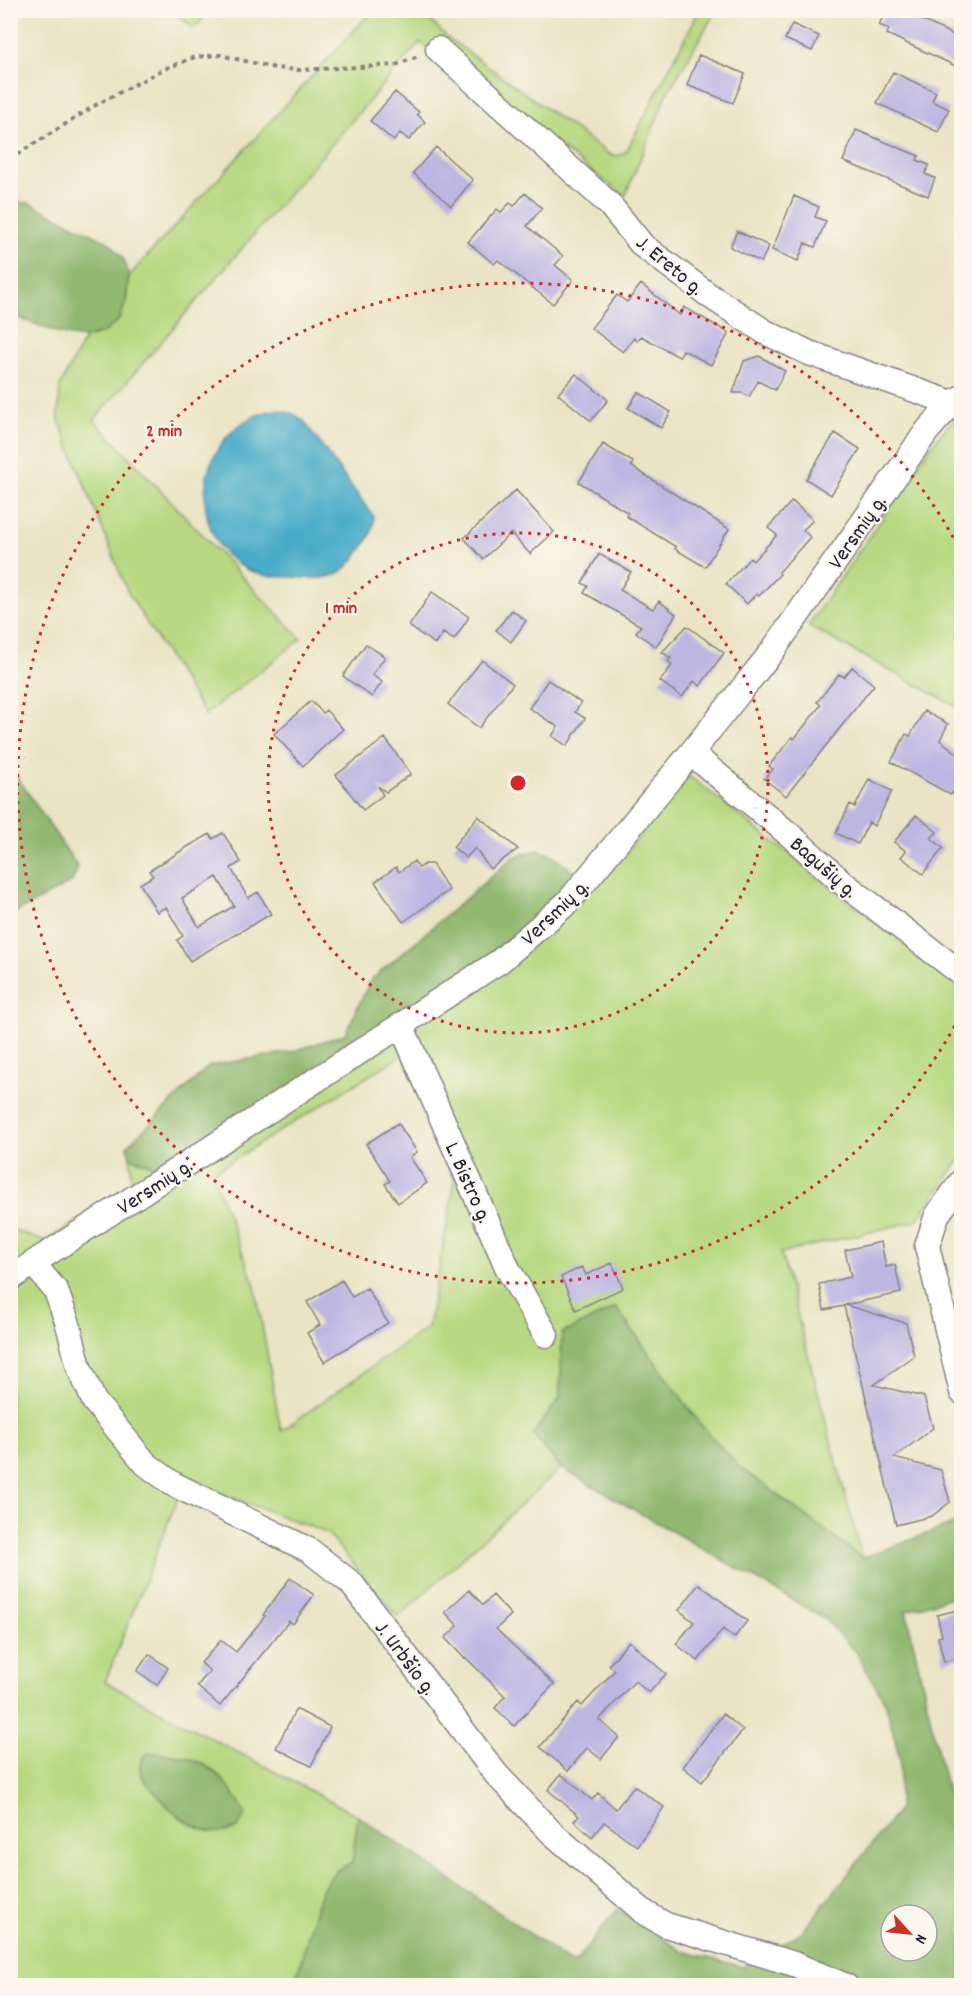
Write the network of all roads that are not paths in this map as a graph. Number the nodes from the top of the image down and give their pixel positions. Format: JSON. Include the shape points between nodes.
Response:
{"nodes":[{"id":1,"x":438,"y":49,"type":"road end"},
{"id":2,"x":957,"y":400,"type":"edge"},
{"id":3,"x":691,"y":753,"type":"junction"},
{"id":4,"x":962,"y":974,"type":"edge"},
{"id":5,"x":401,"y":1025,"type":"junction"},
{"id":6,"x":962,"y":1181,"type":"edge"},
{"id":7,"x":33,"y":1263,"type":"junction"},
{"id":8,"x":10,"y":1279,"type":"edge"},
{"id":9,"x":546,"y":1335,"type":"dead end"},
{"id":10,"x":962,"y":1392,"type":"edge"},
{"id":11,"x":846,"y":1986,"type":"edge"}],
"edges":[{"from":1,"to":2,"type":"street","name":"J. Ereto g.","via":[[609,204],[643,246],[710,296],[765,332],[809,353]]},
{"from":2,"to":3,"type":"street","name":"Versmių g.","via":[[927,431],[771,653]]},
{"from":3,"to":4,"type":"street","name":"Bagušių g.","via":[[843,883]]},
{"from":3,"to":5,"type":"street","name":"Versmių g.","via":[[568,902],[500,961]]},
{"from":5,"to":7,"type":"street","name":"Versmių g."},
{"from":5,"to":9,"type":"street","name":"L. Bistro g.","via":[[508,1269]]},
{"from":6,"to":10,"type":"street","via":[[937,1215],[927,1246]]},
{"from":7,"to":8,"type":"street","name":"Versmių g."},
{"from":7,"to":11,"type":"street","name":"J. Urbšio g.","via":[[56,1291],[79,1367],[94,1401],[147,1464],[173,1484],[309,1550],[351,1583],[496,1774],[552,1833],[645,1913],[666,1925],[794,1964]]}]}
